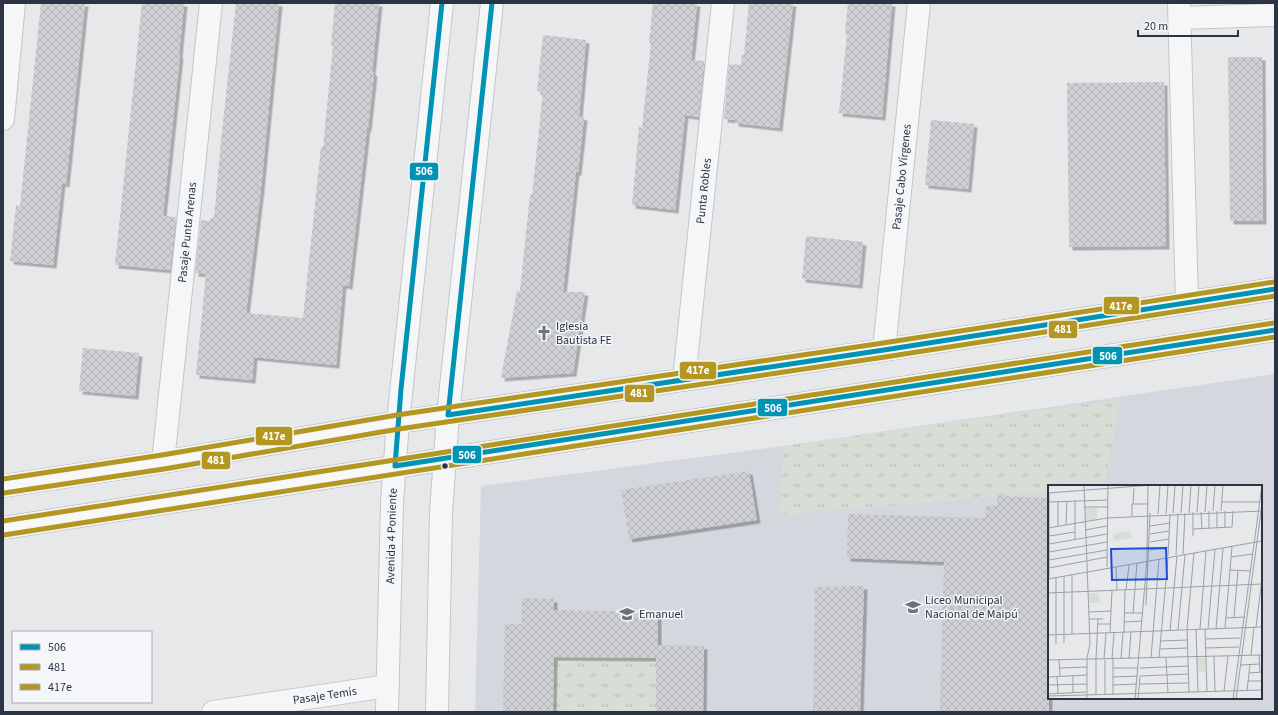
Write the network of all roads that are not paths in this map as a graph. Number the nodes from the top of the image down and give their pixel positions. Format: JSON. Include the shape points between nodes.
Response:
{"nodes":[{"id":1,"x":14,"y":3,"type":"edge"},
{"id":2,"x":211,"y":3,"type":"edge"},
{"id":3,"x":442,"y":3,"type":"edge"},
{"id":4,"x":492,"y":3,"type":"edge"},
{"id":5,"x":723,"y":3,"type":"edge"},
{"id":6,"x":919,"y":3,"type":"edge"},
{"id":7,"x":1179,"y":10,"type":"edge"},
{"id":8,"x":1275,"y":15,"type":"edge"},
{"id":9,"x":3,"y":119,"type":"edge"},
{"id":10,"x":1275,"y":289,"type":"edge"},
{"id":11,"x":1187,"y":303,"type":"junction"},
{"id":12,"x":1275,"y":330,"type":"edge"},
{"id":13,"x":884,"y":350,"type":"junction"},
{"id":14,"x":684,"y":380,"type":"junction"},
{"id":15,"x":448,"y":415,"type":"junction"},
{"id":16,"x":398,"y":422,"type":"junction"},
{"id":17,"x":445,"y":459,"type":"junction"},
{"id":18,"x":163,"y":462,"type":"junction"},
{"id":19,"x":395,"y":466,"type":"junction"},
{"id":20,"x":3,"y":486,"type":"edge"},
{"id":21,"x":3,"y":528,"type":"edge"},
{"id":22,"x":388,"y":686,"type":"junction"},
{"id":23,"x":214,"y":712,"type":"edge"},
{"id":24,"x":387,"y":712,"type":"edge"},
{"id":25,"x":437,"y":712,"type":"edge"}],
"edges":[{"from":1,"to":9,"type":"street"},
{"from":2,"to":18,"type":"street","name":"Pasaje Punta Arenas"},
{"from":3,"to":16,"type":"street","name":"Avenida 4 Poniente"},
{"from":4,"to":15,"type":"street"},
{"from":5,"to":14,"type":"street","name":"Punta Robles"},
{"from":6,"to":13,"type":"street","name":"Pasaje Cabo Vírgenes"},
{"from":7,"to":8,"type":"street"},
{"from":7,"to":11,"type":"street"},
{"from":10,"to":11,"type":"main road"},
{"from":11,"to":13,"type":"main road"},
{"from":12,"to":17,"type":"main road"},
{"from":13,"to":14,"type":"main road"},
{"from":14,"to":15,"type":"main road"},
{"from":15,"to":16,"type":"main road"},
{"from":15,"to":17,"type":"street"},
{"from":16,"to":18,"type":"main road"},
{"from":16,"to":19,"type":"street","name":"Avenida 4 Poniente"},
{"from":17,"to":19,"type":"main road"},
{"from":17,"to":25,"type":"street","via":[[441,512]]},
{"from":18,"to":20,"type":"main road"},
{"from":19,"to":21,"type":"main road"},
{"from":19,"to":22,"type":"street","name":"Avenida 4 Poniente"},
{"from":22,"to":23,"type":"street","name":"Pasaje Temis"},
{"from":22,"to":24,"type":"street","name":"Avenida 4 Poniente"}]}
